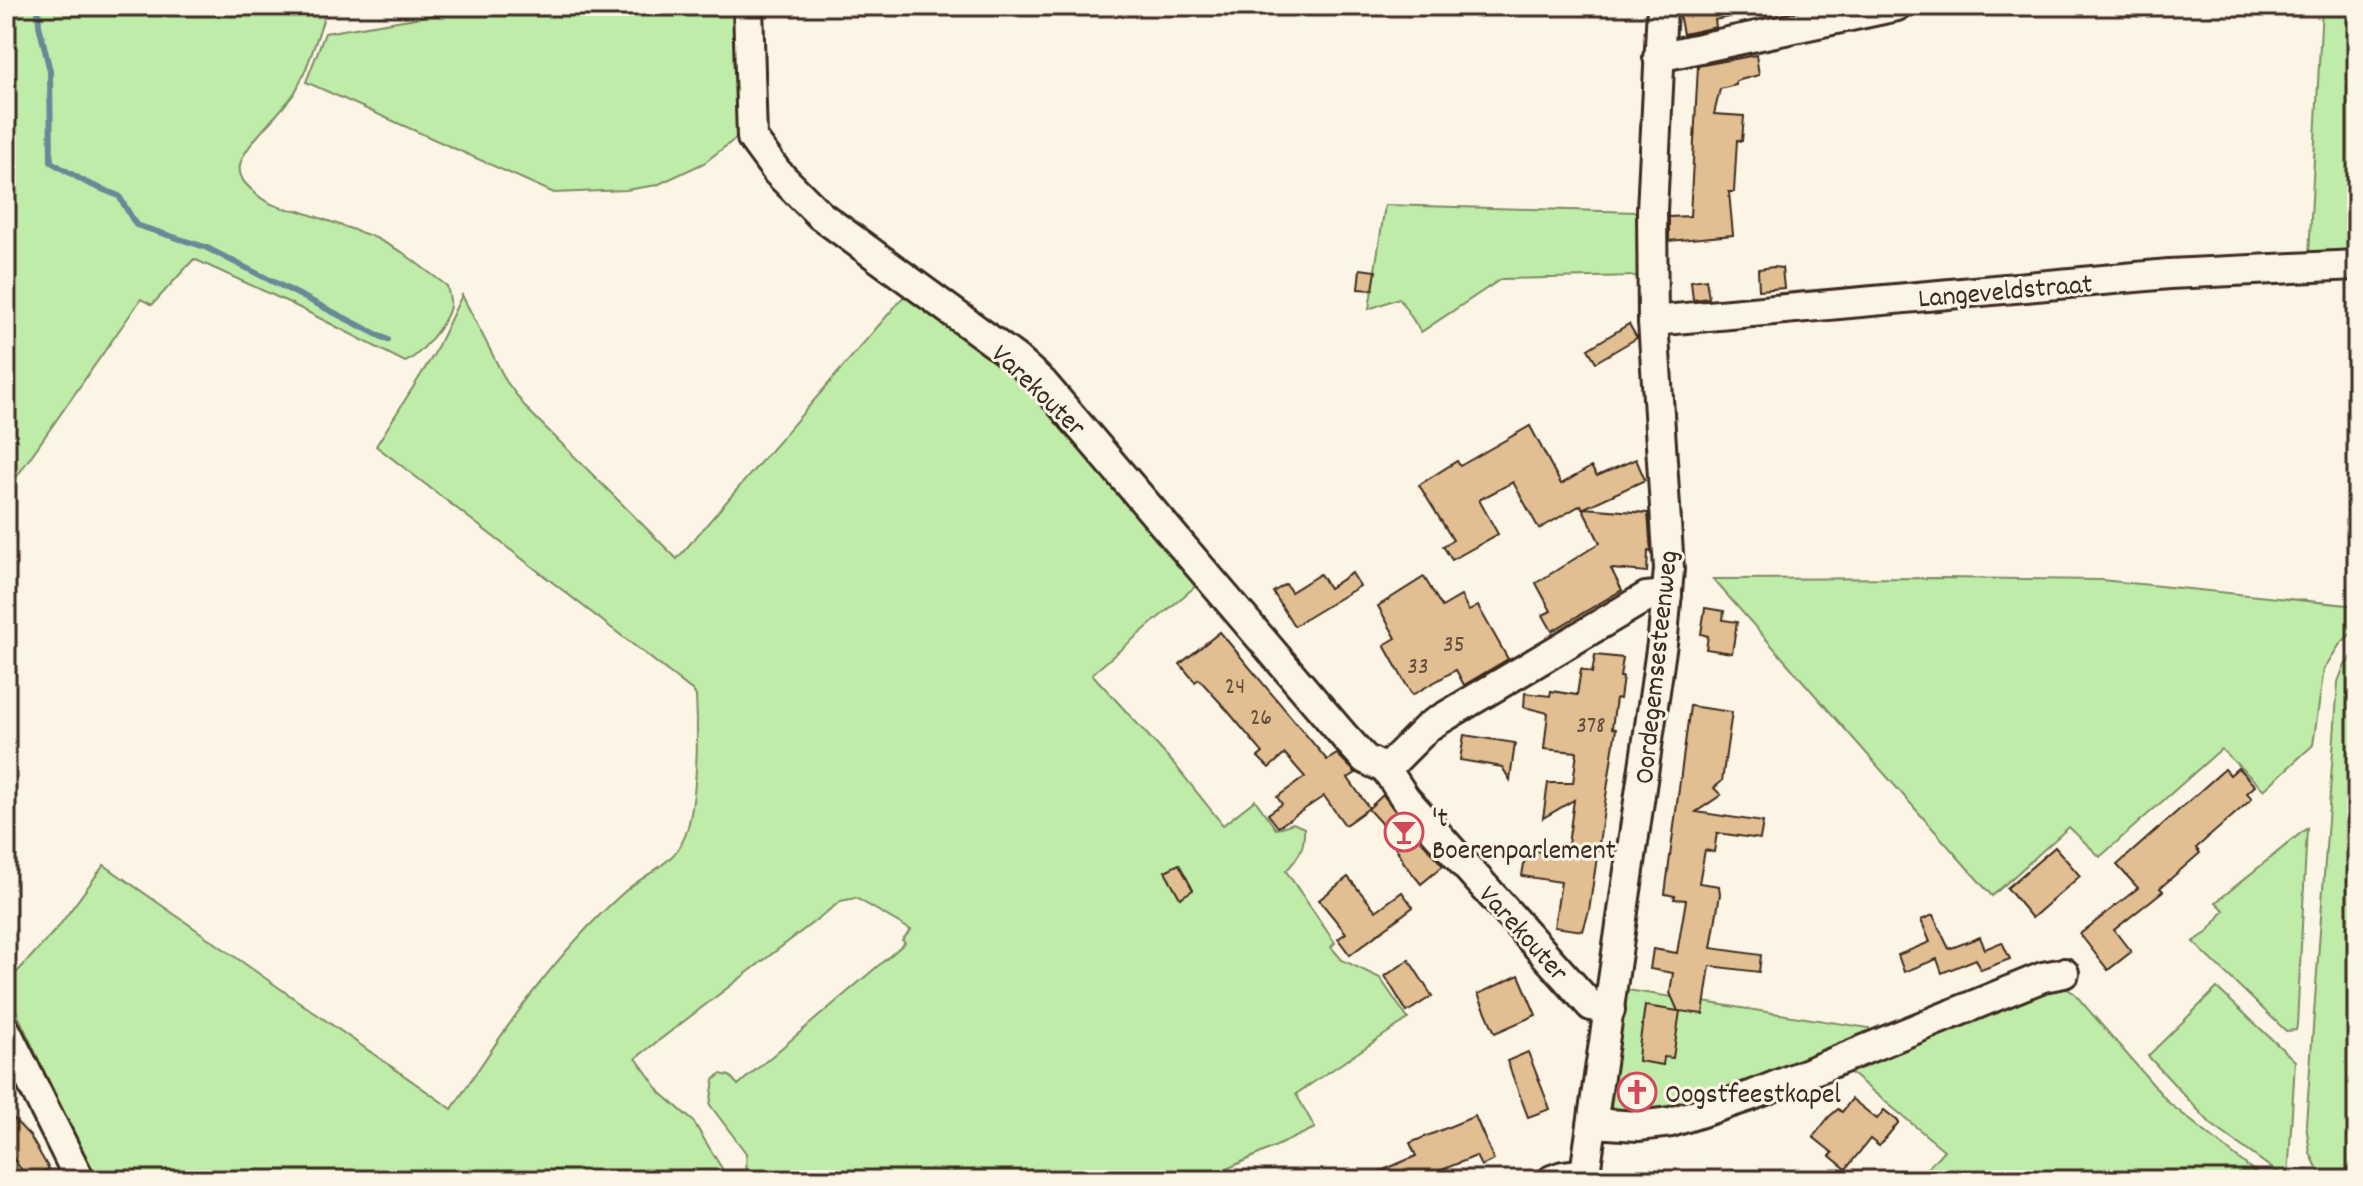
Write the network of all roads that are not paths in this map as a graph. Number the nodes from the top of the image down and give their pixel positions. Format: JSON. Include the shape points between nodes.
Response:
{"nodes":[{"id":1,"x":748,"y":6,"type":"edge"},
{"id":2,"x":1662,"y":6,"type":"edge"},
{"id":3,"x":1897,"y":6,"type":"edge"},
{"id":4,"x":1658,"y":57,"type":"junction"},
{"id":5,"x":2357,"y":265,"type":"edge"},
{"id":6,"x":1653,"y":321,"type":"junction"},
{"id":7,"x":1667,"y":595,"type":"junction"},
{"id":8,"x":1386,"y":769,"type":"junction"},
{"id":9,"x":2064,"y":973,"type":"dead end"},
{"id":10,"x":1610,"y":1010,"type":"junction"},
{"id":11,"x":6,"y":1031,"type":"edge"},
{"id":12,"x":1593,"y":1123,"type":"junction"},
{"id":13,"x":1585,"y":1176,"type":"edge"},
{"id":14,"x":80,"y":1180,"type":"edge"},
{"id":15,"x":1552,"y":1180,"type":"edge"}],
"edges":[{"from":1,"to":8,"type":"street","name":"Varekouter","via":[[752,138],[777,172],[820,215],[1043,383],[1344,736],[1365,759]]},
{"from":2,"to":4,"type":"street","name":"Oordegemsesteenweg"},
{"from":3,"to":4,"type":"street"},
{"from":4,"to":6,"type":"street","name":"Oordegemsesteenweg"},
{"from":5,"to":6,"type":"street","name":"Langeveldstraat","via":[[2169,274]]},
{"from":6,"to":7,"type":"street","name":"Oordegemsesteenweg","via":[[1667,503]]},
{"from":7,"to":8,"type":"street","via":[[1646,597],[1429,726]]},
{"from":7,"to":10,"type":"street","name":"Oordegemsesteenweg"},
{"from":8,"to":10,"type":"street","name":"Varekouter","via":[[1405,798],[1591,1006]]},
{"from":9,"to":12,"type":"street","via":[[1682,1119],[1638,1126]]},
{"from":10,"to":12,"type":"street","name":"Oordegemsesteenweg"},
{"from":11,"to":14,"type":"street"},
{"from":12,"to":13,"type":"street","name":"Oordegemsesteenweg"},
{"from":13,"to":15,"type":"street"}]}
